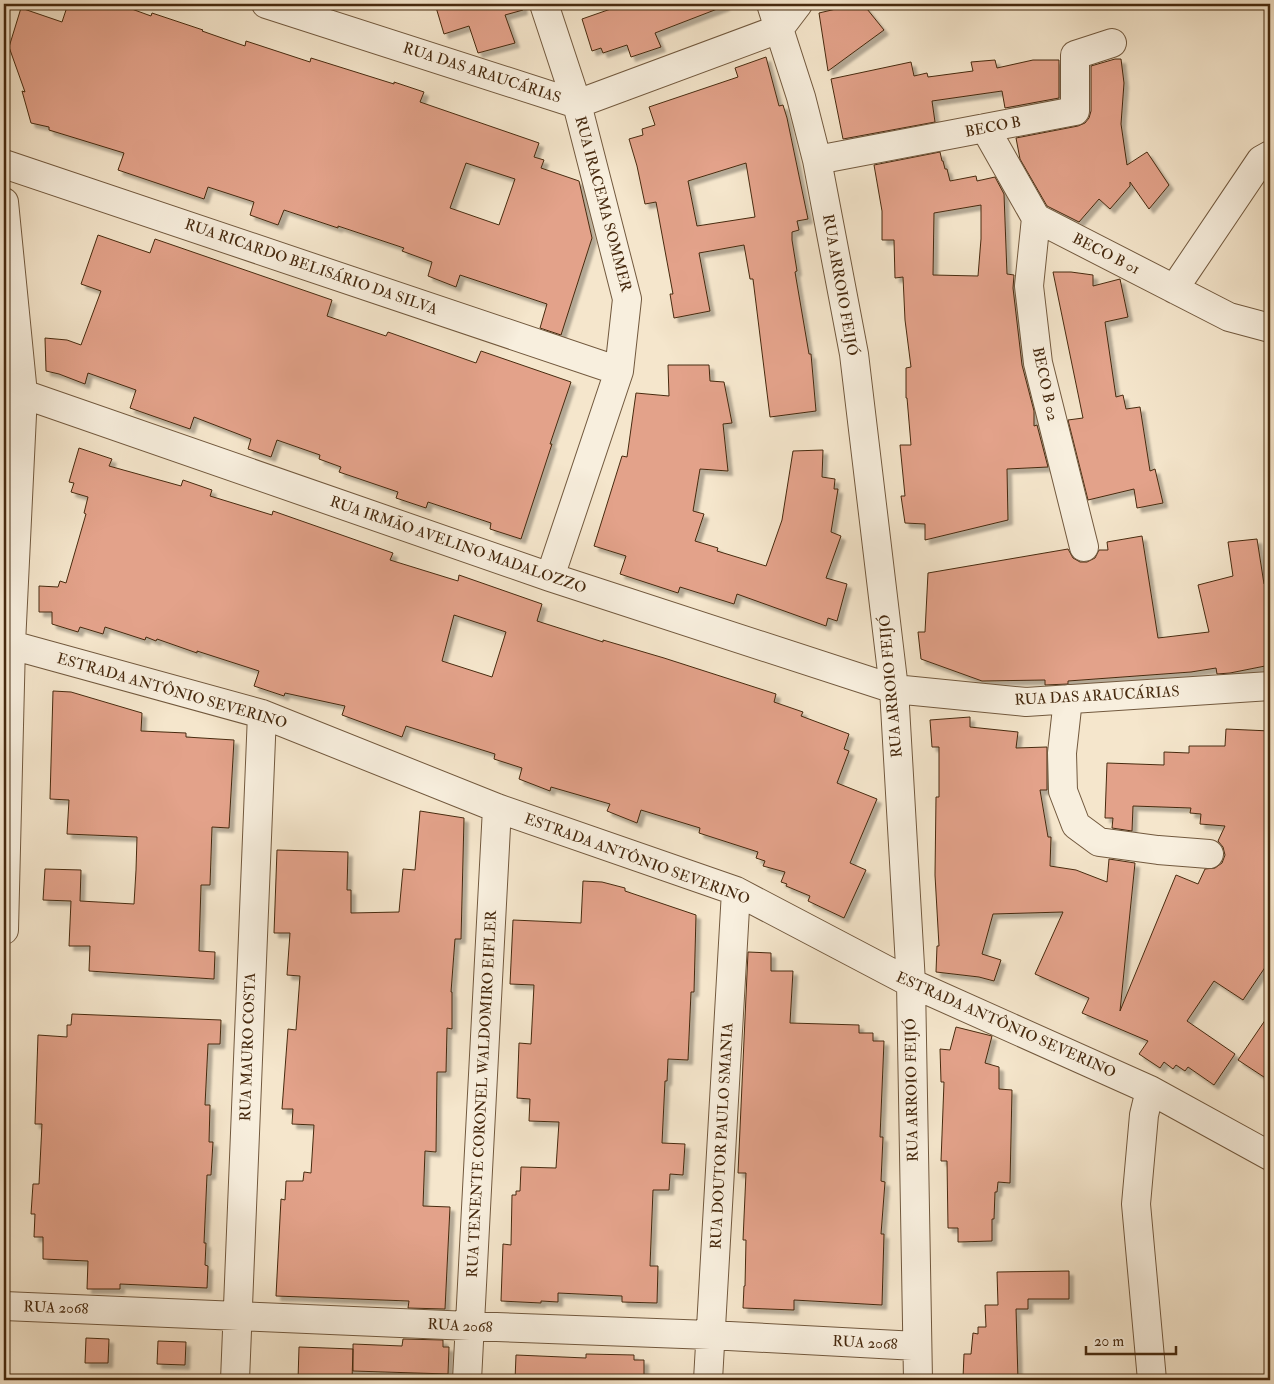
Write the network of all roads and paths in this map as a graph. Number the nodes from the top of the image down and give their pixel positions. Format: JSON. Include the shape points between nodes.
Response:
{"nodes":[{"id":1,"x":266,"y":4,"type":"edge"},
{"id":2,"x":544,"y":4,"type":"edge"},
{"id":3,"x":771,"y":4,"type":"edge"},
{"id":4,"x":798,"y":4,"type":"edge"},
{"id":5,"x":329,"y":14,"type":"edge"},
{"id":6,"x":779,"y":29,"type":"junction"},
{"id":7,"x":1112,"y":43,"type":"dead end"},
{"id":8,"x":577,"y":104,"type":"junction"},
{"id":9,"x":985,"y":128,"type":"junction"},
{"id":10,"x":1270,"y":155,"type":"edge"},
{"id":11,"x":817,"y":160,"type":"junction"},
{"id":12,"x":4,"y":164,"type":"edge"},
{"id":13,"x":4,"y":202,"type":"edge"},
{"id":14,"x":1036,"y":218,"type":"junction"},
{"id":15,"x":1174,"y":289,"type":"junction"},
{"id":16,"x":1270,"y":328,"type":"edge"},
{"id":17,"x":619,"y":370,"type":"junction"},
{"id":18,"x":23,"y":394,"type":"junction"},
{"id":19,"x":1084,"y":547,"type":"dead end"},
{"id":20,"x":550,"y":577,"type":"junction"},
{"id":21,"x":7,"y":644,"type":"edge"},
{"id":22,"x":1270,"y":686,"type":"edge"},
{"id":23,"x":894,"y":689,"type":"junction"},
{"id":24,"x":1068,"y":699,"type":"junction"},
{"id":25,"x":262,"y":714,"type":"junction"},
{"id":26,"x":497,"y":808,"type":"junction"},
{"id":27,"x":1209,"y":854,"type":"dead end"},
{"id":28,"x":4,"y":885,"type":"edge"},
{"id":29,"x":736,"y":891,"type":"junction"},
{"id":30,"x":4,"y":930,"type":"edge"},
{"id":31,"x":910,"y":983,"type":"junction"},
{"id":32,"x":1150,"y":1090,"type":"junction"},
{"id":33,"x":1270,"y":1156,"type":"edge"},
{"id":34,"x":4,"y":1306,"type":"edge"},
{"id":35,"x":238,"y":1315,"type":"junction"},
{"id":36,"x":470,"y":1326,"type":"junction"},
{"id":37,"x":710,"y":1335,"type":"junction"},
{"id":38,"x":917,"y":1346,"type":"junction"},
{"id":39,"x":235,"y":1380,"type":"edge"},
{"id":40,"x":467,"y":1380,"type":"edge"},
{"id":41,"x":708,"y":1380,"type":"edge"},
{"id":42,"x":918,"y":1380,"type":"edge"},
{"id":43,"x":1152,"y":1380,"type":"edge"}],
"edges":[{"from":1,"to":5,"type":"street","name":"RUA DAS ARAUCÁRIAS"},
{"from":2,"to":8,"type":"street","name":"RUA IRACEMA SOMMER"},
{"from":3,"to":6,"type":"street","name":"RUA ARROIO FEIJÓ"},
{"from":4,"to":6,"type":"street"},
{"from":5,"to":8,"type":"street","name":"RUA DAS ARAUCÁRIAS"},
{"from":6,"to":8,"type":"street","name":"RUA DAS ARAUCÁRIAS"},
{"from":6,"to":11,"type":"street","name":"RUA ARROIO FEIJÓ"},
{"from":7,"to":9,"type":"street","name":"BECO B","via":[[1075,55],[1075,111]]},
{"from":8,"to":17,"type":"street","name":"RUA IRACEMA SOMMER","via":[[627,299]]},
{"from":9,"to":11,"type":"street","name":"BECO B"},
{"from":9,"to":14,"type":"street"},
{"from":10,"to":15,"type":"street","via":[[1261,160]]},
{"from":11,"to":23,"type":"street","name":"RUA ARROIO FEIJÓ","via":[[854,354]]},
{"from":12,"to":17,"type":"street","name":"RUA RICARDO BELISÁRIO DA SILVA"},
{"from":13,"to":18,"type":"street"},
{"from":14,"to":15,"type":"street","name":"BECO B 01"},
{"from":14,"to":19,"type":"street","name":"BECO B 02","via":[[1029,286],[1038,363]]},
{"from":15,"to":16,"type":"street","name":"BECO B 01","via":[[1230,318]]},
{"from":17,"to":20,"type":"street","name":"RUA IRACEMA SOMMER"},
{"from":18,"to":20,"type":"street","name":"RUA IRMÃO AVELINO MADALOZZO"},
{"from":18,"to":21,"type":"street"},
{"from":20,"to":23,"type":"street","name":"RUA IRMÃO AVELINO MADALOZZO"},
{"from":21,"to":25,"type":"street","name":"ESTRADA ANTÔNIO SEVERINO"},
{"from":21,"to":28,"type":"street"},
{"from":22,"to":24,"type":"street","name":"RUA DAS ARAUCÁRIAS"},
{"from":23,"to":24,"type":"street","name":"RUA DAS ARAUCÁRIAS","via":[[1026,702]]},
{"from":23,"to":31,"type":"street","name":"RUA ARROIO FEIJÓ"},
{"from":24,"to":27,"type":"street","via":[[1062,753],[1063,791],[1076,825],[1099,842]]},
{"from":25,"to":26,"type":"street","name":"ESTRADA ANTÔNIO SEVERINO"},
{"from":25,"to":35,"type":"street","name":"RUA MAURO COSTA"},
{"from":26,"to":29,"type":"street","name":"ESTRADA ANTÔNIO SEVERINO"},
{"from":26,"to":36,"type":"street","name":"RUA TENENTE CORONEL WALDOMIRO EIFLER"},
{"from":28,"to":30,"type":"street"},
{"from":29,"to":31,"type":"street","name":"ESTRADA ANTÔNIO SEVERINO"},
{"from":29,"to":37,"type":"street","name":"RUA DOUTOR PAULO SMANIA"},
{"from":31,"to":32,"type":"street","name":"ESTRADA ANTÔNIO SEVERINO"},
{"from":31,"to":38,"type":"street","name":"RUA ARROIO FEIJÓ"},
{"from":32,"to":33,"type":"street","name":"ESTRADA ANTÔNIO SEVERINO"},
{"from":32,"to":43,"type":"street","via":[[1144,1114],[1136,1204]]},
{"from":34,"to":35,"type":"street","name":"RUA 2068"},
{"from":35,"to":36,"type":"street","name":"RUA 2068"},
{"from":35,"to":39,"type":"street","name":"RUA MAURO COSTA"},
{"from":36,"to":37,"type":"street","name":"RUA 2068"},
{"from":36,"to":40,"type":"street","name":"RUA TENENTE CORONEL WALDOMIRO EIFLER"},
{"from":37,"to":38,"type":"street","name":"RUA 2068"},
{"from":37,"to":41,"type":"street","name":"RUA DOUTOR PAULO SMANIA"},
{"from":38,"to":42,"type":"street","name":"RUA ARROIO FEIJÓ"}]}
